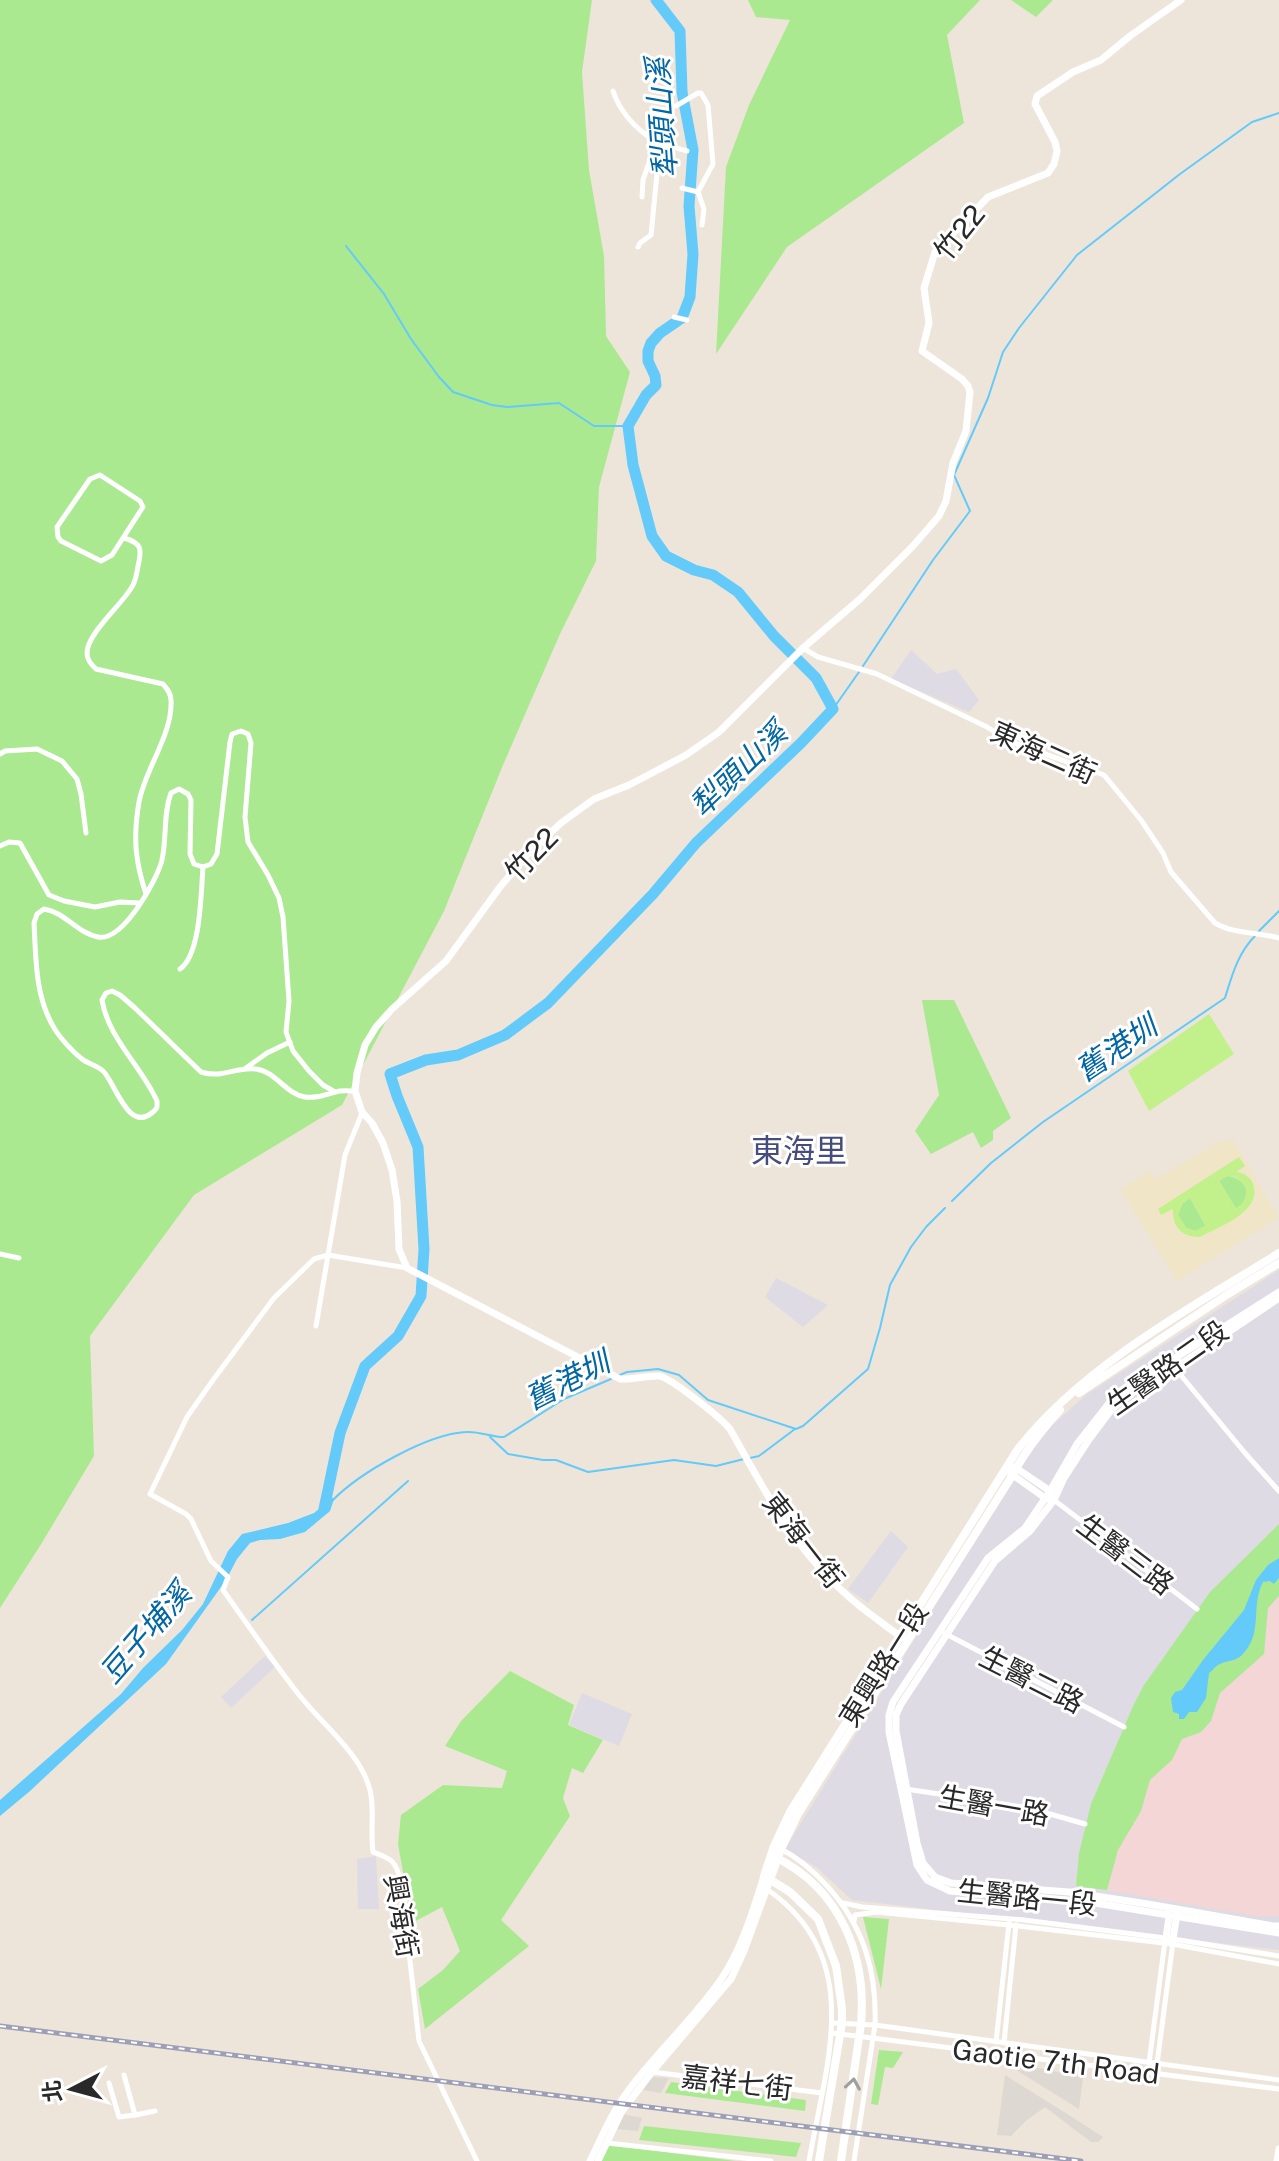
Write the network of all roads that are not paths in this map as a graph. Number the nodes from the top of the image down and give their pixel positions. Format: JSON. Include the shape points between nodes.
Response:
{"nodes":[{"id":1,"x":1181,"y":0,"type":"edge"},
{"id":2,"x":613,"y":91,"type":"dead end"},
{"id":3,"x":677,"y":105,"type":"dead end"},
{"id":4,"x":658,"y":142,"type":"junction"},
{"id":5,"x":687,"y":151,"type":"dead end"},
{"id":6,"x":642,"y":197,"type":"dead end"},
{"id":7,"x":702,"y":225,"type":"dead end"},
{"id":8,"x":638,"y":247,"type":"dead end"},
{"id":9,"x":676,"y":318,"type":"dead end"},
{"id":10,"x":687,"y":320,"type":"dead end"},
{"id":11,"x":124,"y":538,"type":"junction"},
{"id":12,"x":803,"y":648,"type":"junction"},
{"id":13,"x":0,"y":754,"type":"edge"},
{"id":14,"x":86,"y":833,"type":"dead end"},
{"id":15,"x":0,"y":846,"type":"edge"},
{"id":16,"x":203,"y":867,"type":"junction"},
{"id":17,"x":146,"y":894,"type":"junction"},
{"id":18,"x":139,"y":903,"type":"junction"},
{"id":19,"x":1279,"y":938,"type":"edge"},
{"id":20,"x":180,"y":969,"type":"dead end"},
{"id":21,"x":290,"y":1042,"type":"junction"},
{"id":22,"x":245,"y":1069,"type":"junction"},
{"id":23,"x":355,"y":1091,"type":"junction"},
{"id":24,"x":335,"y":1092,"type":"junction"},
{"id":25,"x":362,"y":1112,"type":"junction"},
{"id":26,"x":1279,"y":1253,"type":"edge"},
{"id":27,"x":0,"y":1254,"type":"edge"},
{"id":28,"x":328,"y":1255,"type":"junction"},
{"id":29,"x":19,"y":1258,"type":"dead end"},
{"id":30,"x":1279,"y":1263,"type":"edge"},
{"id":31,"x":407,"y":1268,"type":"junction"},
{"id":32,"x":1279,"y":1292,"type":"edge"},
{"id":33,"x":1279,"y":1298,"type":"edge"},
{"id":34,"x":316,"y":1326,"type":"dead end"},
{"id":35,"x":1173,"y":1365,"type":"junction"},
{"id":36,"x":1012,"y":1471,"type":"junction"},
{"id":37,"x":1279,"y":1491,"type":"edge"},
{"id":38,"x":1048,"y":1494,"type":"junction"},
{"id":39,"x":1054,"y":1500,"type":"junction"},
{"id":40,"x":1197,"y":1609,"type":"dead end"},
{"id":41,"x":943,"y":1633,"type":"junction"},
{"id":42,"x":904,"y":1638,"type":"junction"},
{"id":43,"x":1124,"y":1727,"type":"dead end"},
{"id":44,"x":904,"y":1789,"type":"junction"},
{"id":45,"x":1085,"y":1824,"type":"dead end"},
{"id":46,"x":776,"y":1852,"type":"junction"},
{"id":47,"x":766,"y":1883,"type":"junction"},
{"id":48,"x":843,"y":1903,"type":"junction"},
{"id":49,"x":1173,"y":1911,"type":"junction"},
{"id":50,"x":854,"y":1921,"type":"junction"},
{"id":51,"x":1013,"y":1922,"type":"junction"},
{"id":52,"x":1279,"y":1926,"type":"edge"},
{"id":53,"x":1279,"y":1933,"type":"edge"},
{"id":54,"x":1169,"y":1941,"type":"junction"},
{"id":55,"x":1279,"y":1956,"type":"edge"},
{"id":56,"x":1279,"y":1964,"type":"edge"},
{"id":57,"x":837,"y":2023,"type":"junction"},
{"id":58,"x":861,"y":2024,"type":"junction"},
{"id":59,"x":875,"y":2025,"type":"junction"},
{"id":60,"x":836,"y":2034,"type":"junction"},
{"id":61,"x":860,"y":2036,"type":"junction"},
{"id":62,"x":873,"y":2037,"type":"junction"},
{"id":63,"x":996,"y":2042,"type":"junction"},
{"id":64,"x":1004,"y":2043,"type":"junction"},
{"id":65,"x":1149,"y":2063,"type":"junction"},
{"id":66,"x":1157,"y":2064,"type":"junction"},
{"id":67,"x":652,"y":2072,"type":"junction"},
{"id":68,"x":124,"y":2075,"type":"dead end"},
{"id":69,"x":1279,"y":2080,"type":"edge"},
{"id":70,"x":109,"y":2083,"type":"dead end"},
{"id":71,"x":1279,"y":2089,"type":"edge"},
{"id":72,"x":822,"y":2093,"type":"junction"},
{"id":73,"x":155,"y":2111,"type":"dead end"},
{"id":74,"x":135,"y":2115,"type":"junction"},
{"id":75,"x":606,"y":2143,"type":"junction"},
{"id":76,"x":1279,"y":2149,"type":"edge"},
{"id":77,"x":477,"y":2161,"type":"edge"},
{"id":78,"x":590,"y":2161,"type":"edge"},
{"id":79,"x":598,"y":2161,"type":"edge"},
{"id":80,"x":771,"y":2161,"type":"edge"},
{"id":81,"x":809,"y":2161,"type":"edge"},
{"id":82,"x":819,"y":2161,"type":"edge"},
{"id":83,"x":841,"y":2161,"type":"edge"},
{"id":84,"x":854,"y":2161,"type":"edge"},
{"id":85,"x":1277,"y":2161,"type":"edge"}],
"edges":[{"from":1,"to":12,"type":"street","name":"竹22","number":"竹22","via":[[1101,60],[1037,96],[1035,104],[1055,142],[1054,164],[1048,173],[988,197],[935,252],[924,288],[929,323],[922,351],[962,379],[970,392],[966,431],[946,501],[904,555]]},
{"from":2,"to":4,"type":"street","via":[[626,117]]},
{"from":3,"to":7,"type":"street","via":[[701,93],[708,105],[713,164],[690,190],[704,209]]},
{"from":4,"to":5,"type":"street"},
{"from":4,"to":6,"type":"street"},
{"from":4,"to":8,"type":"street","via":[[651,235]]},
{"from":9,"to":10,"type":"street"},
{"from":11,"to":11,"type":"street","via":[[101,561],[58,537],[57,527],[95,476],[140,501],[142,511]]},
{"from":11,"to":17,"type":"street","via":[[140,547],[134,584],[91,640],[87,656],[96,669],[163,684],[169,691],[164,732],[140,799],[137,866]]},
{"from":12,"to":19,"type":"street","name":"東海二街","via":[[870,672],[1011,742],[1104,775],[1141,820],[1171,872],[1215,923]]},
{"from":12,"to":23,"type":"street","name":"竹22","number":"竹22","via":[[719,732],[686,755],[594,799],[527,855],[446,961],[376,1027],[365,1045]]},
{"from":13,"to":14,"type":"street","via":[[37,749],[62,761],[77,779]]},
{"from":15,"to":18,"type":"street","via":[[20,843],[49,895],[95,907]]},
{"from":16,"to":17,"type":"street","via":[[194,864],[190,854],[191,800],[179,789],[168,802],[163,857]]},
{"from":16,"to":20,"type":"street","via":[[197,937]]},
{"from":16,"to":21,"type":"street","via":[[217,854],[230,742],[232,734],[241,731],[251,743],[248,842],[279,898],[283,917]]},
{"from":17,"to":18,"type":"street"},
{"from":18,"to":22,"type":"street","via":[[124,924],[104,937],[85,932],[51,910],[37,914],[38,987],[53,1028],[81,1058],[108,1075],[127,1111],[139,1116],[153,1112],[157,1101],[106,1014],[106,993],[120,995],[201,1072],[221,1075]]},
{"from":21,"to":22,"type":"street"},
{"from":21,"to":24,"type":"street","via":[[309,1071]]},
{"from":22,"to":24,"type":"street","via":[[260,1069],[304,1097]]},
{"from":23,"to":24,"type":"street"},
{"from":23,"to":25,"type":"street"},
{"from":25,"to":28,"type":"street","via":[[345,1155]]},
{"from":25,"to":31,"type":"street","via":[[383,1143],[392,1170],[399,1249]]},
{"from":26,"to":36,"type":"main road","name":"東興路一段","via":[[1064,1398],[1034,1430]]},
{"from":27,"to":29,"type":"street"},
{"from":28,"to":31,"type":"street"},
{"from":28,"to":34,"type":"street"},
{"from":28,"to":77,"type":"street","name":"興海街","via":[[314,1259],[274,1298],[187,1417],[150,1494],[191,1519],[211,1561],[228,1577],[223,1590],[363,1772],[373,1812],[373,1852],[397,1866],[401,1881],[419,2041]]},
{"from":30,"to":36,"type":"main road","name":"東興路一段","via":[[1078,1393],[1038,1434]]},
{"from":31,"to":42,"type":"street","name":"東海一街","via":[[616,1377],[666,1378],[721,1418],[786,1527],[822,1573]]},
{"from":32,"to":35,"type":"street","name":"生醫路二段"},
{"from":33,"to":35,"type":"street","name":"生醫路二段"},
{"from":35,"to":37,"type":"street"},
{"from":35,"to":38,"type":"street","name":"生醫路二段","via":[[1114,1397],[1077,1444]]},
{"from":35,"to":39,"type":"street","name":"生醫路二段","via":[[1112,1409]]},
{"from":36,"to":38,"type":"street"},
{"from":36,"to":42,"type":"main road","name":"東興路一段"},
{"from":38,"to":39,"type":"street"},
{"from":38,"to":41,"type":"street","name":"生醫路一段","via":[[1025,1528],[988,1558]]},
{"from":39,"to":40,"type":"street","name":"生醫三路"},
{"from":39,"to":41,"type":"street","name":"生醫路一段","via":[[1030,1531],[995,1561]]},
{"from":41,"to":43,"type":"street","name":"生醫二路"},
{"from":41,"to":44,"type":"street","name":"生醫路一段","via":[[889,1715]]},
{"from":42,"to":46,"type":"main road","name":"東興路一段"},
{"from":44,"to":45,"type":"street","name":"生醫一路","via":[[1029,1808]]},
{"from":44,"to":49,"type":"street","name":"生醫路一段","via":[[917,1865],[927,1880],[950,1891],[1021,1892]]},
{"from":46,"to":47,"type":"main road","name":"東興路一段"},
{"from":46,"to":48,"type":"street","via":[[809,1867]]},
{"from":46,"to":58,"type":"main road","via":[[835,1908],[849,1934],[858,1960]]},
{"from":47,"to":57,"type":"street","via":[[818,1945]]},
{"from":47,"to":57,"type":"main road","via":[[790,1892],[818,1919],[836,1966],[842,2009]]},
{"from":47,"to":67,"type":"street","name":"東興路一段","via":[[731,1979]]},
{"from":47,"to":78,"type":"street","name":"東興路一段","via":[[723,1976],[626,2092]]},
{"from":48,"to":50,"type":"street"},
{"from":48,"to":51,"type":"street"},
{"from":49,"to":52,"type":"street","name":"生醫路一段"},
{"from":49,"to":53,"type":"street","name":"生醫路一段"},
{"from":49,"to":54,"type":"street"},
{"from":50,"to":51,"type":"street","via":[[855,1915],[876,1912]]},
{"from":50,"to":59,"type":"street","via":[[869,1959]]},
{"from":51,"to":54,"type":"street"},
{"from":51,"to":63,"type":"street"},
{"from":51,"to":64,"type":"street"},
{"from":54,"to":55,"type":"street"},
{"from":54,"to":56,"type":"street"},
{"from":54,"to":65,"type":"street"},
{"from":54,"to":66,"type":"street"},
{"from":57,"to":58,"type":"street","name":"Gaotie 7th Road"},
{"from":57,"to":60,"type":"main road"},
{"from":58,"to":59,"type":"street","name":"Gaotie 7th Road"},
{"from":58,"to":61,"type":"main road"},
{"from":59,"to":62,"type":"street"},
{"from":59,"to":63,"type":"street","name":"Gaotie 7th Road"},
{"from":60,"to":61,"type":"street","name":"Gaotie 7th Road"},
{"from":60,"to":72,"type":"street"},
{"from":60,"to":82,"type":"main road"},
{"from":61,"to":62,"type":"street","name":"Gaotie 7th Road"},
{"from":83,"to":61,"type":"main road","one_way":true},
{"from":62,"to":71,"type":"street","name":"Gaotie 7th Road"},
{"from":62,"to":84,"type":"street"},
{"from":63,"to":64,"type":"street","name":"Gaotie 7th Road"},
{"from":64,"to":65,"type":"street","name":"Gaotie 7th Road"},
{"from":65,"to":66,"type":"street","name":"Gaotie 7th Road"},
{"from":66,"to":69,"type":"street","name":"Gaotie 7th Road"},
{"from":67,"to":72,"type":"street","name":"嘉祥七街"},
{"from":67,"to":75,"type":"street","name":"東興路一段"},
{"from":68,"to":74,"type":"street"},
{"from":70,"to":74,"type":"street","via":[[119,2117]]},
{"from":72,"to":81,"type":"street"},
{"from":73,"to":74,"type":"street"},
{"from":75,"to":79,"type":"street","name":"東興路一段"},
{"from":75,"to":80,"type":"street"},
{"from":76,"to":85,"type":"street"}]}
